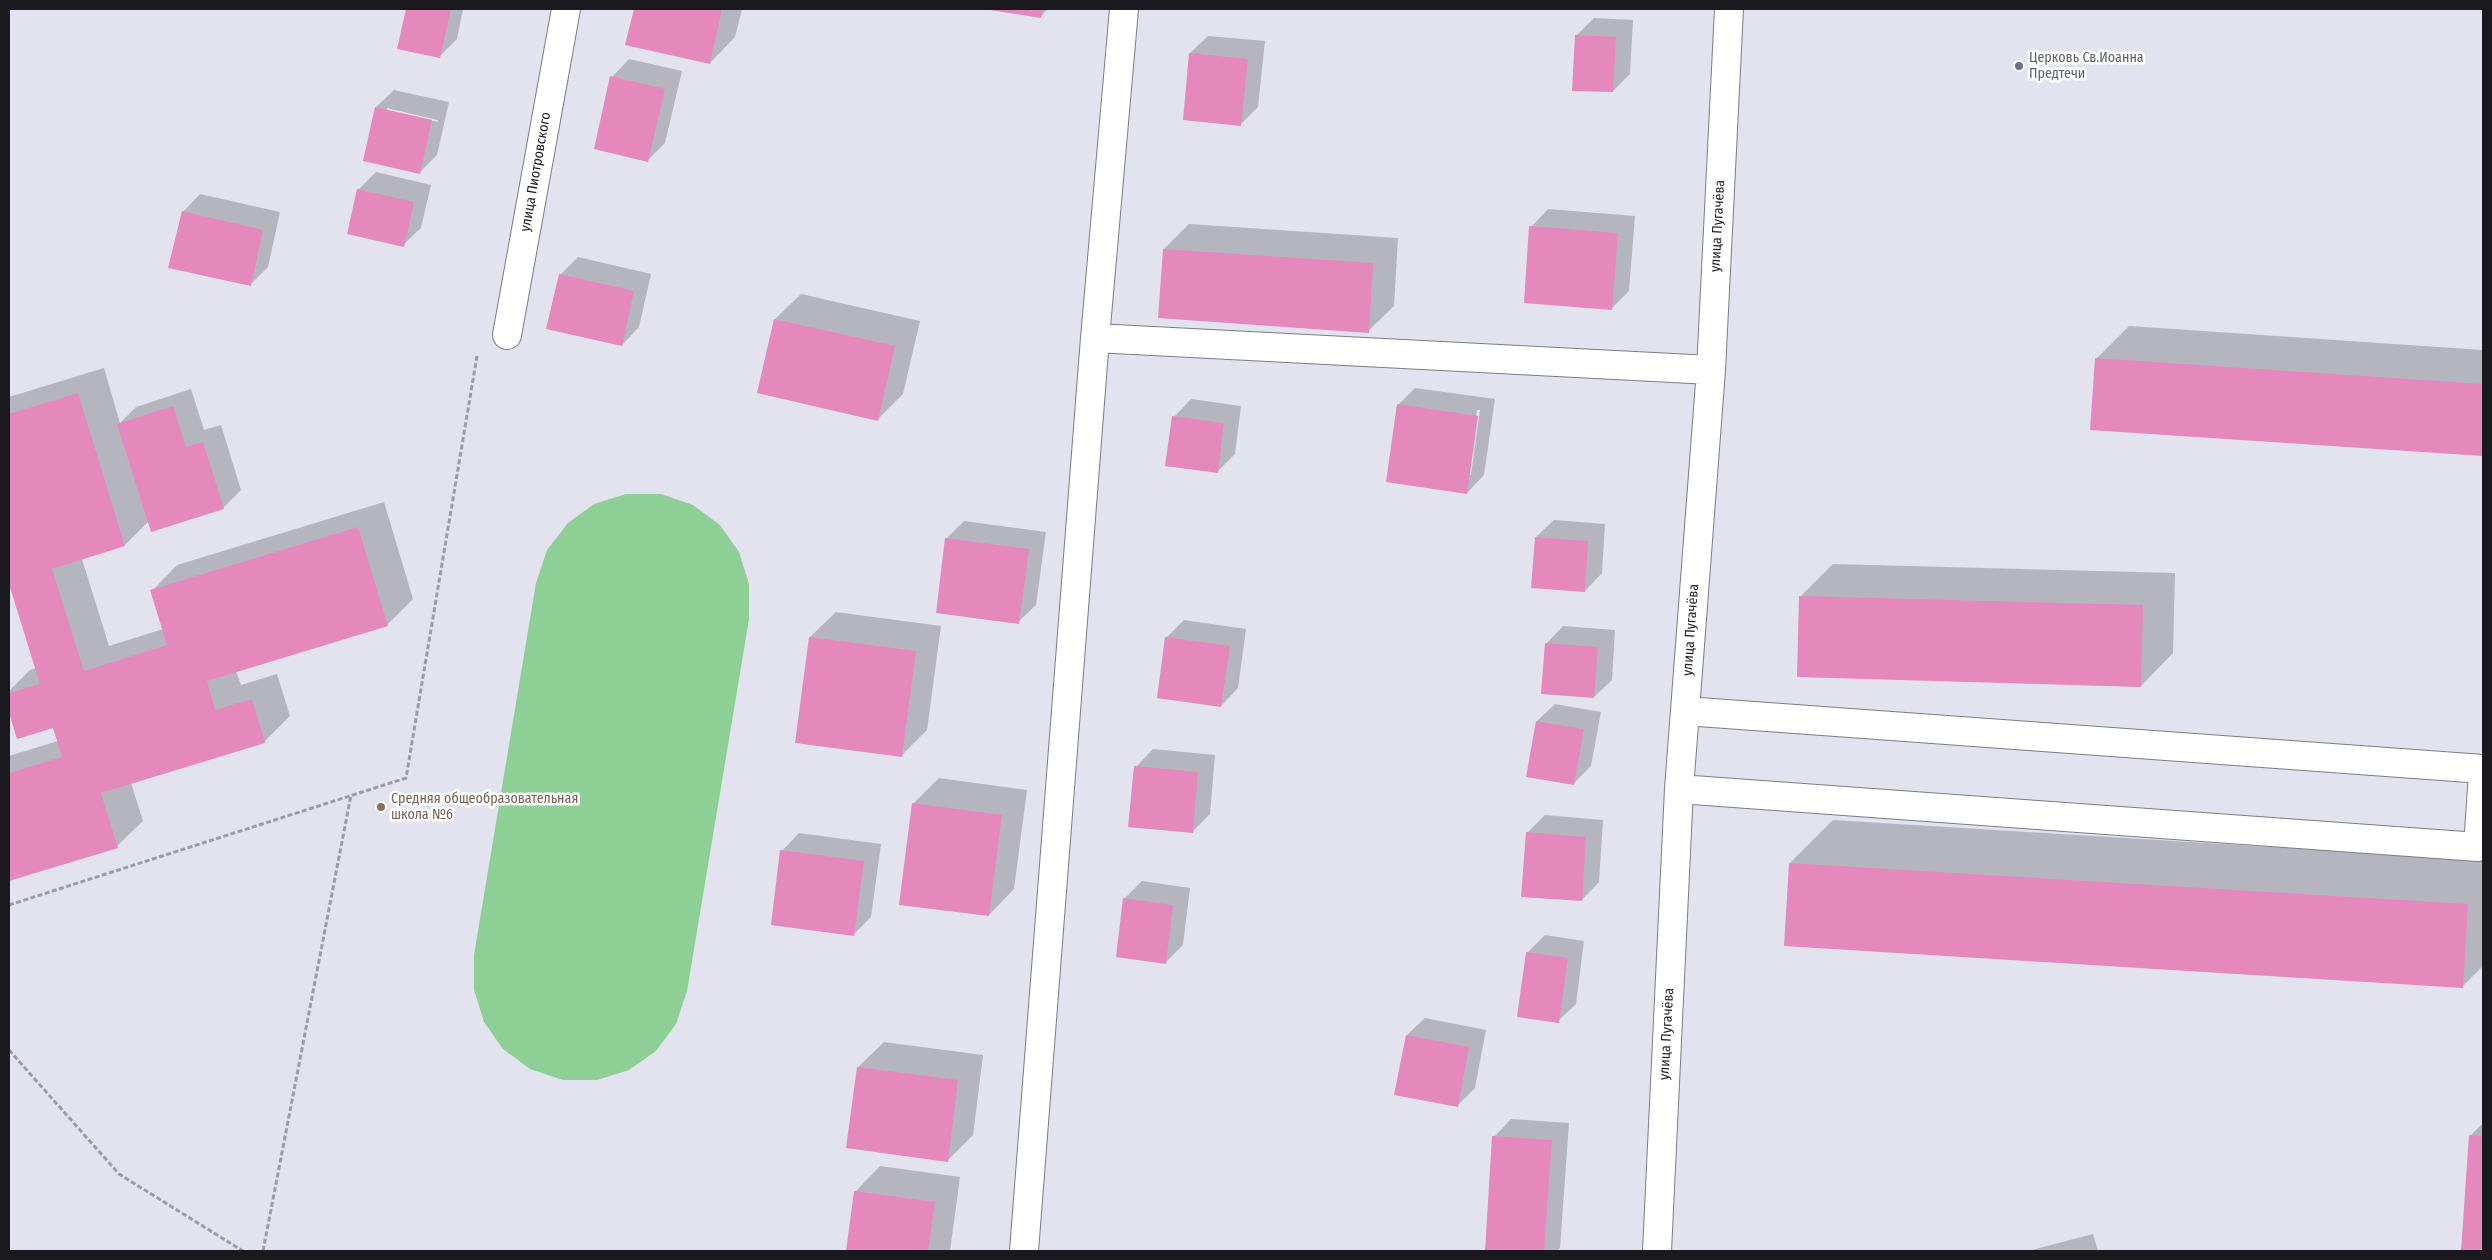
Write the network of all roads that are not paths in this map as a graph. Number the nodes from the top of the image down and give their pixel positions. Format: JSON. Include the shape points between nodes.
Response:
{"nodes":[{"id":1,"x":566,"y":9,"type":"edge"},
{"id":2,"x":1124,"y":9,"type":"edge"},
{"id":3,"x":1729,"y":9,"type":"edge"},
{"id":4,"x":507,"y":335,"type":"road end"},
{"id":5,"x":1095,"y":338,"type":"junction"},
{"id":6,"x":1711,"y":370,"type":"junction"},
{"id":7,"x":1685,"y":711,"type":"junction"},
{"id":8,"x":2483,"y":769,"type":"edge"},
{"id":9,"x":2483,"y":773,"type":"edge"},
{"id":10,"x":1679,"y":789,"type":"junction"},
{"id":11,"x":1024,"y":1251,"type":"edge"},
{"id":12,"x":1657,"y":1251,"type":"edge"}],
"edges":[{"from":1,"to":4,"type":"street","name":"улица Пиотровского"},
{"from":2,"to":5,"type":"street"},
{"from":3,"to":6,"type":"street","name":"улица Пугачёва"},
{"from":5,"to":6,"type":"street"},
{"from":5,"to":11,"type":"street"},
{"from":6,"to":7,"type":"street","name":"улица Пугачёва"},
{"from":7,"to":8,"type":"street"},
{"from":7,"to":10,"type":"street","name":"улица Пугачёва"},
{"from":9,"to":10,"type":"street","via":[[2478,847]]},
{"from":10,"to":12,"type":"street","name":"улица Пугачёва"}]}
